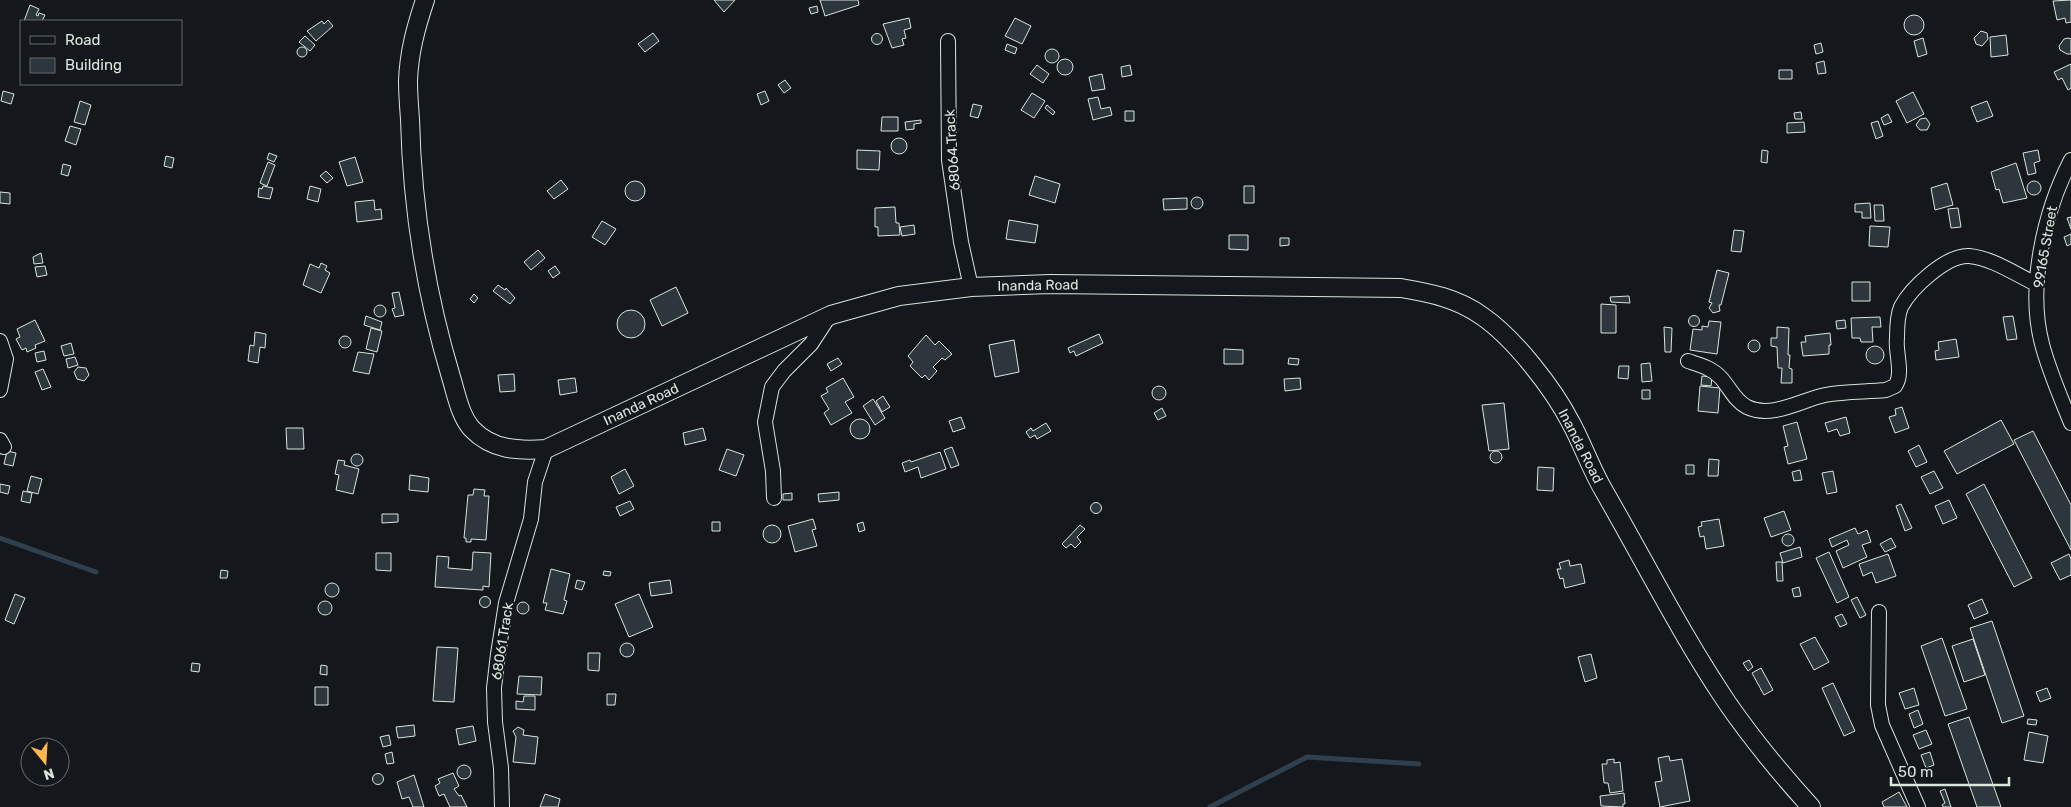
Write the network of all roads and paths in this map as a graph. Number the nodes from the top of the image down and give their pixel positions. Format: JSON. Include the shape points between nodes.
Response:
{"nodes":[{"id":1,"x":426,"y":0,"type":"edge"},
{"id":2,"x":948,"y":41,"type":"dead end"},
{"id":3,"x":2071,"y":160,"type":"edge"},
{"id":4,"x":2036,"y":284,"type":"junction"},
{"id":5,"x":971,"y":287,"type":"junction"},
{"id":6,"x":831,"y":315,"type":"junction"},
{"id":7,"x":0,"y":341,"type":"edge"},
{"id":8,"x":1688,"y":362,"type":"dead end"},
{"id":9,"x":0,"y":390,"type":"edge"},
{"id":10,"x":2070,"y":416,"type":"edge"},
{"id":11,"x":546,"y":449,"type":"junction"},
{"id":12,"x":774,"y":498,"type":"dead end"},
{"id":13,"x":1878,"y":612,"type":"dead end"},
{"id":14,"x":502,"y":807,"type":"edge"},
{"id":15,"x":1812,"y":807,"type":"edge"},
{"id":16,"x":1918,"y":807,"type":"edge"}],
"edges":[{"from":1,"to":11,"type":"street","name":"Inanda Road","via":[[411,47],[408,82],[410,161],[423,257],[443,349],[471,428],[494,446]]},
{"from":2,"to":5,"type":"street","name":"68064 Track","via":[[949,160]]},
{"from":3,"to":4,"type":"street","name":"99165 Street","via":[[2049,211]]},
{"from":4,"to":8,"type":"street","via":[[2003,267],[1968,256],[1950,262],[1921,281],[1900,309],[1896,347],[1899,376],[1895,386],[1886,390],[1826,395],[1779,409],[1760,410],[1743,405],[1710,369]]},
{"from":4,"to":10,"type":"street","name":"99165 Street","via":[[2042,345]]},
{"from":5,"to":6,"type":"street","name":"Inanda Road","via":[[899,296]]},
{"from":5,"to":15,"type":"street","name":"Inanda Road","via":[[1050,284],[1400,288],[1439,294],[1482,315],[1531,364],[1559,402],[1602,487],[1727,702]]},
{"from":6,"to":11,"type":"street","name":"Inanda Road"},
{"from":6,"to":12,"type":"street","via":[[811,344],[772,387],[765,422]]},
{"from":7,"to":9,"type":"street","via":[[6,359]]},
{"from":11,"to":14,"type":"street","name":"68061 Track","via":[[534,482],[531,519],[506,603],[498,654],[494,688]]},
{"from":13,"to":16,"type":"street","via":[[1878,705],[1882,725]]}]}
